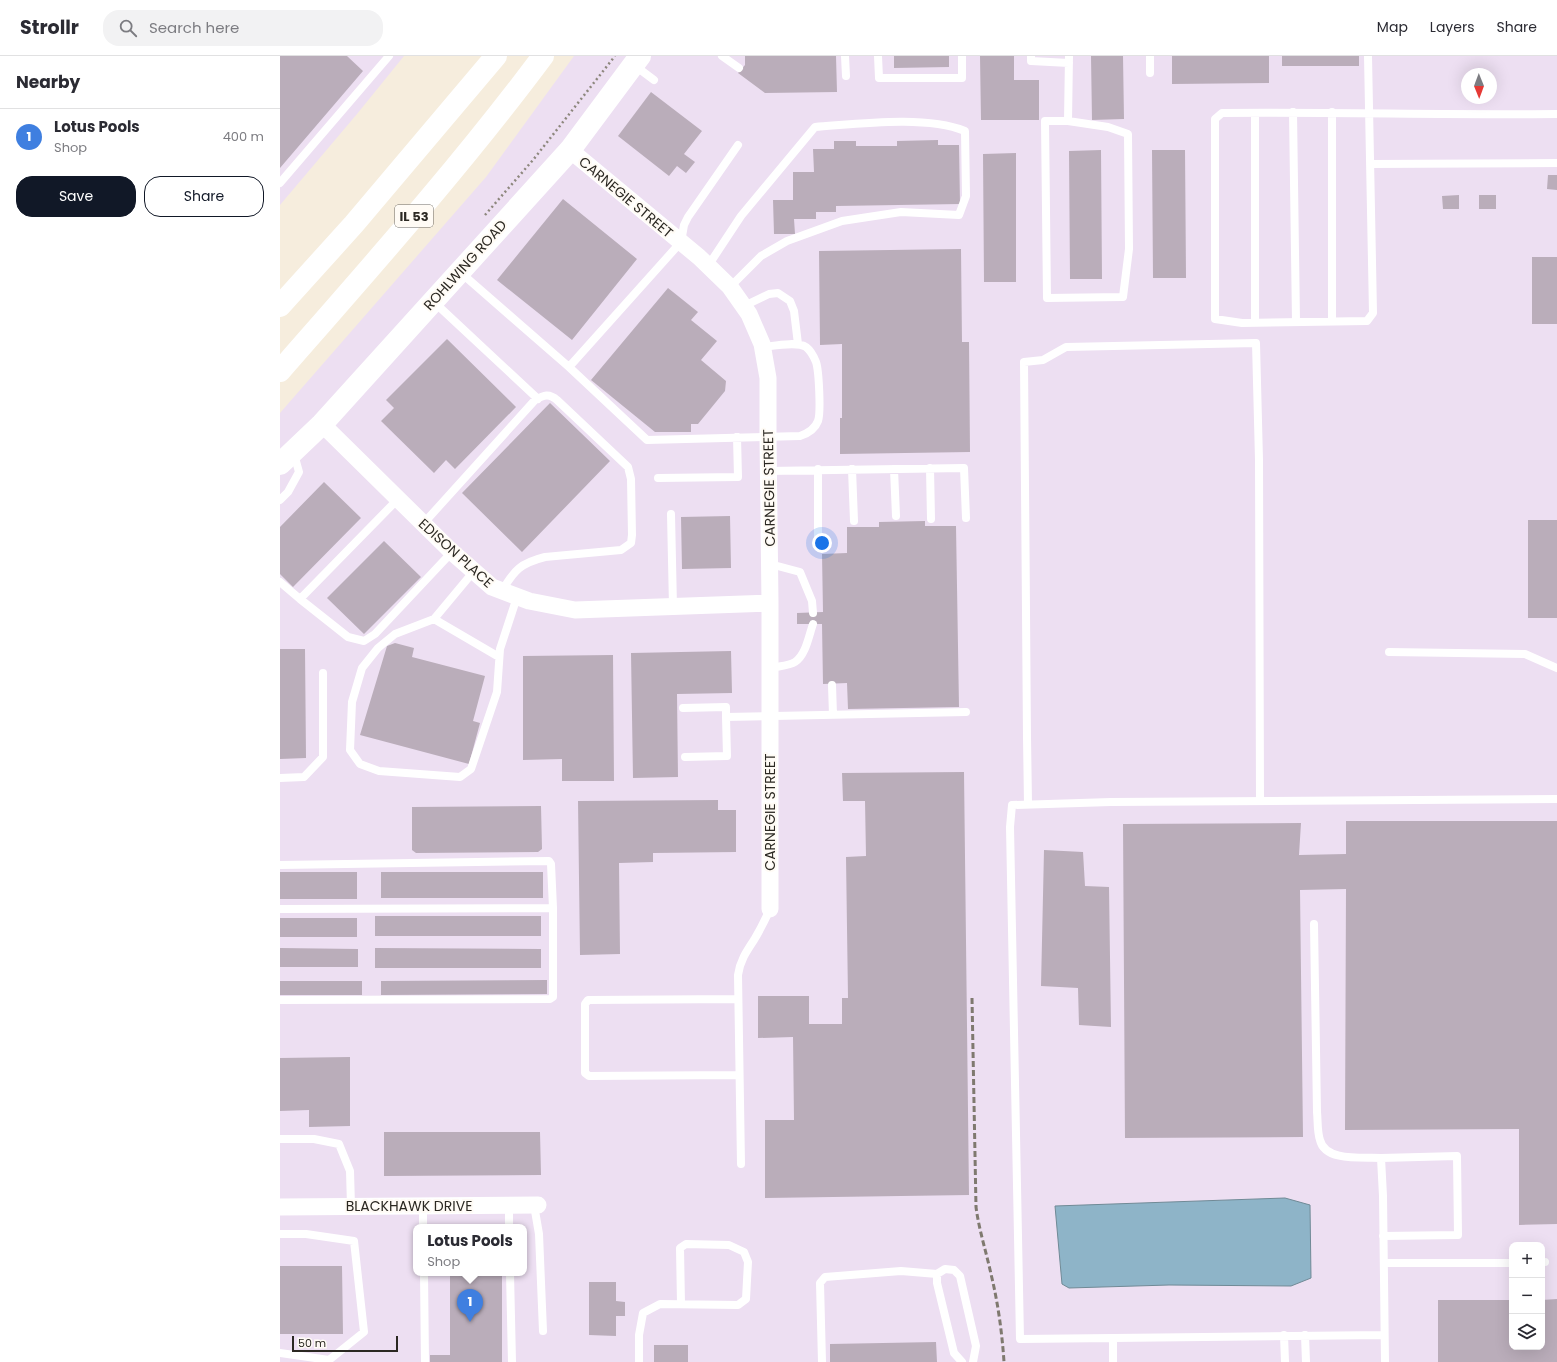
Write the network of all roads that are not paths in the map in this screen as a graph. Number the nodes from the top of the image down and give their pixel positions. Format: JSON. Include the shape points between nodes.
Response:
{"nodes":[{"id":1,"x":389,"y":56,"type":"edge"},
{"id":2,"x":496,"y":56,"type":"edge"},
{"id":3,"x":542,"y":56,"type":"edge"},
{"id":4,"x":722,"y":56,"type":"edge"},
{"id":5,"x":845,"y":56,"type":"edge"},
{"id":6,"x":878,"y":56,"type":"edge"},
{"id":7,"x":962,"y":56,"type":"edge"},
{"id":8,"x":1031,"y":56,"type":"edge"},
{"id":9,"x":1150,"y":56,"type":"edge"},
{"id":10,"x":1368,"y":56,"type":"edge"},
{"id":11,"x":630,"y":59,"type":"edge"},
{"id":12,"x":1069,"y":60,"type":"edge"},
{"id":13,"x":739,"y":68,"type":"dead end"},
{"id":14,"x":1150,"y":73,"type":"dead end"},
{"id":15,"x":846,"y":76,"type":"dead end"},
{"id":16,"x":654,"y":80,"type":"dead end"},
{"id":17,"x":1293,"y":112,"type":"junction"},
{"id":18,"x":1332,"y":112,"type":"junction"},
{"id":19,"x":1255,"y":113,"type":"junction"},
{"id":20,"x":1369,"y":114,"type":"junction"},
{"id":21,"x":1557,"y":114,"type":"edge"},
{"id":22,"x":1068,"y":121,"type":"junction"},
{"id":23,"x":738,"y":145,"type":"dead end"},
{"id":24,"x":570,"y":150,"type":"junction"},
{"id":25,"x":1557,"y":163,"type":"edge"},
{"id":26,"x":1370,"y":164,"type":"junction"},
{"id":27,"x":280,"y":183,"type":"edge"},
{"id":28,"x":681,"y":242,"type":"junction"},
{"id":29,"x":708,"y":266,"type":"junction"},
{"id":30,"x":459,"y":272,"type":"junction"},
{"id":31,"x":730,"y":286,"type":"junction"},
{"id":32,"x":433,"y":301,"type":"junction"},
{"id":33,"x":280,"y":306,"type":"edge"},
{"id":34,"x":744,"y":306,"type":"junction"},
{"id":35,"x":1332,"y":321,"type":"junction"},
{"id":36,"x":1296,"y":322,"type":"junction"},
{"id":37,"x":1255,"y":323,"type":"junction"},
{"id":38,"x":798,"y":344,"type":"junction"},
{"id":39,"x":762,"y":347,"type":"junction"},
{"id":40,"x":569,"y":368,"type":"junction"},
{"id":41,"x":280,"y":371,"type":"edge"},
{"id":42,"x":538,"y":399,"type":"junction"},
{"id":43,"x":322,"y":424,"type":"junction"},
{"id":44,"x":737,"y":437,"type":"junction"},
{"id":45,"x":768,"y":437,"type":"junction"},
{"id":46,"x":287,"y":458,"type":"edge"},
{"id":47,"x":930,"y":468,"type":"junction"},
{"id":48,"x":852,"y":469,"type":"junction"},
{"id":49,"x":894,"y":469,"type":"junction"},
{"id":50,"x":818,"y":470,"type":"junction"},
{"id":51,"x":768,"y":471,"type":"junction"},
{"id":52,"x":658,"y":478,"type":"dead end"},
{"id":53,"x":398,"y":499,"type":"junction"},
{"id":54,"x":280,"y":500,"type":"edge"},
{"id":55,"x":671,"y":514,"type":"dead end"},
{"id":56,"x":896,"y":516,"type":"dead end"},
{"id":57,"x":966,"y":518,"type":"dead end"},
{"id":58,"x":931,"y":519,"type":"dead end"},
{"id":59,"x":854,"y":521,"type":"dead end"},
{"id":60,"x":423,"y":524,"type":"junction"},
{"id":61,"x":818,"y":544,"type":"dead end"},
{"id":62,"x":452,"y":552,"type":"junction"},
{"id":63,"x":770,"y":564,"type":"junction"},
{"id":64,"x":474,"y":571,"type":"junction"},
{"id":65,"x":280,"y":582,"type":"edge"},
{"id":66,"x":510,"y":594,"type":"junction"},
{"id":67,"x":300,"y":600,"type":"junction"},
{"id":68,"x":770,"y":604,"type":"junction"},
{"id":69,"x":673,"y":607,"type":"junction"},
{"id":70,"x":813,"y":613,"type":"dead end"},
{"id":71,"x":434,"y":618,"type":"junction"},
{"id":72,"x":813,"y":624,"type":"dead end"},
{"id":73,"x":1388,"y":652,"type":"dead end"},
{"id":74,"x":499,"y":657,"type":"junction"},
{"id":75,"x":770,"y":668,"type":"junction"},
{"id":76,"x":1557,"y":668,"type":"edge"},
{"id":77,"x":324,"y":673,"type":"dead end"},
{"id":78,"x":832,"y":685,"type":"dead end"},
{"id":79,"x":683,"y":708,"type":"dead end"},
{"id":80,"x":966,"y":712,"type":"dead end"},
{"id":81,"x":833,"y":715,"type":"junction"},
{"id":82,"x":726,"y":716,"type":"junction"},
{"id":83,"x":770,"y":716,"type":"junction"},
{"id":84,"x":685,"y":756,"type":"dead end"},
{"id":85,"x":280,"y":778,"type":"edge"},
{"id":86,"x":1557,"y":799,"type":"edge"},
{"id":87,"x":1260,"y":801,"type":"junction"},
{"id":88,"x":1028,"y":804,"type":"junction"},
{"id":89,"x":280,"y":865,"type":"edge"},
{"id":90,"x":280,"y":908,"type":"edge"},
{"id":91,"x":553,"y":908,"type":"junction"},
{"id":92,"x":770,"y":909,"type":"joint"},
{"id":93,"x":1314,"y":924,"type":"dead end"},
{"id":94,"x":738,"y":999,"type":"junction"},
{"id":95,"x":280,"y":1000,"type":"edge"},
{"id":96,"x":739,"y":1075,"type":"junction"},
{"id":97,"x":280,"y":1139,"type":"edge"},
{"id":98,"x":1381,"y":1158,"type":"junction"},
{"id":99,"x":741,"y":1164,"type":"dead end"},
{"id":100,"x":508,"y":1205,"type":"junction"},
{"id":101,"x":536,"y":1205,"type":"joint"},
{"id":102,"x":351,"y":1206,"type":"junction"},
{"id":103,"x":423,"y":1206,"type":"junction"},
{"id":104,"x":280,"y":1207,"type":"edge"},
{"id":105,"x":423,"y":1224,"type":"edge"},
{"id":106,"x":509,"y":1224,"type":"edge"},
{"id":107,"x":280,"y":1234,"type":"edge"},
{"id":108,"x":1383,"y":1236,"type":"junction"},
{"id":109,"x":1509,"y":1262,"type":"edge"},
{"id":110,"x":1384,"y":1263,"type":"junction"},
{"id":111,"x":938,"y":1274,"type":"junction"},
{"id":112,"x":424,"y":1276,"type":"edge"},
{"id":113,"x":510,"y":1276,"type":"edge"},
{"id":114,"x":681,"y":1304,"type":"junction"},
{"id":115,"x":543,"y":1330,"type":"dead end"},
{"id":116,"x":1305,"y":1335,"type":"junction"},
{"id":117,"x":1384,"y":1335,"type":"junction"},
{"id":118,"x":1284,"y":1336,"type":"junction"},
{"id":119,"x":1113,"y":1338,"type":"junction"},
{"id":120,"x":280,"y":1353,"type":"edge"},
{"id":121,"x":329,"y":1361,"type":"edge"},
{"id":122,"x":425,"y":1362,"type":"edge"},
{"id":123,"x":512,"y":1362,"type":"edge"},
{"id":124,"x":639,"y":1362,"type":"edge"},
{"id":125,"x":822,"y":1362,"type":"edge"},
{"id":126,"x":962,"y":1362,"type":"edge"},
{"id":127,"x":973,"y":1362,"type":"edge"},
{"id":128,"x":1113,"y":1362,"type":"edge"},
{"id":129,"x":1285,"y":1362,"type":"edge"},
{"id":130,"x":1306,"y":1362,"type":"edge"},
{"id":131,"x":1385,"y":1362,"type":"edge"}],
"edges":[{"from":1,"to":27,"type":"lane"},
{"from":2,"to":33,"type":"main road","number":"IL 53","via":[[354,224]]},
{"from":3,"to":41,"type":"main road","number":"IL 53","via":[[436,192]]},
{"from":4,"to":13,"type":"lane"},
{"from":5,"to":15,"type":"lane"},
{"from":6,"to":7,"type":"lane","via":[[879,78],[962,78]]},
{"from":8,"to":12,"type":"lane","via":[[1031,61]]},
{"from":9,"to":14,"type":"lane"},
{"from":10,"to":20,"type":"lane"},
{"from":11,"to":16,"type":"lane"},
{"from":11,"to":24,"type":"main road","name":"ROHLWING ROAD"},
{"from":12,"to":22,"type":"lane"},
{"from":17,"to":18,"type":"lane"},
{"from":17,"to":19,"type":"lane"},
{"from":17,"to":36,"type":"lane"},
{"from":18,"to":20,"type":"lane"},
{"from":18,"to":35,"type":"lane"},
{"from":19,"to":37,"type":"lane"},
{"from":19,"to":37,"type":"lane","via":[[1222,113],[1215,120],[1215,319]]},
{"from":20,"to":21,"type":"lane"},
{"from":20,"to":26,"type":"lane"},
{"from":22,"to":22,"type":"lane","via":[[1045,121],[1047,298],[1123,297],[1129,249],[1128,134]]},
{"from":23,"to":28,"type":"lane","via":[[688,217]]},
{"from":24,"to":28,"type":"street","name":"CARNEGIE STREET"},
{"from":24,"to":30,"type":"main road","name":"ROHLWING ROAD"},
{"from":25,"to":26,"type":"lane"},
{"from":26,"to":35,"type":"lane","via":[[1373,313],[1367,321]]},
{"from":28,"to":29,"type":"street","name":"CARNEGIE STREET"},
{"from":28,"to":40,"type":"lane"},
{"from":29,"to":31,"type":"street","name":"CARNEGIE STREET"},
{"from":29,"to":31,"type":"lane","via":[[741,216],[815,127],[903,122],[953,126],[965,131],[966,196],[959,215],[901,212],[842,221],[788,241],[761,256]]},
{"from":30,"to":32,"type":"main road","name":"ROHLWING ROAD"},
{"from":30,"to":40,"type":"lane"},
{"from":31,"to":34,"type":"street","name":"CARNEGIE STREET"},
{"from":32,"to":42,"type":"lane"},
{"from":32,"to":43,"type":"main road","name":"ROHLWING ROAD"},
{"from":34,"to":38,"type":"lane","via":[[769,294],[778,293],[790,301],[794,311]]},
{"from":34,"to":39,"type":"street","name":"CARNEGIE STREET"},
{"from":35,"to":36,"type":"lane"},
{"from":36,"to":37,"type":"lane"},
{"from":38,"to":39,"type":"lane"},
{"from":38,"to":45,"type":"lane","via":[[806,347],[816,362],[819,419],[815,428],[800,436]]},
{"from":39,"to":45,"type":"street","name":"CARNEGIE STREET","via":[[768,378]]},
{"from":40,"to":44,"type":"lane","via":[[647,440]]},
{"from":42,"to":60,"type":"lane"},
{"from":42,"to":66,"type":"lane","via":[[547,395],[552,396],[628,467],[631,479],[631,543],[621,550],[535,559],[513,573]]},
{"from":43,"to":46,"type":"main road","name":"ROHLWING ROAD"},
{"from":43,"to":53,"type":"street","name":"EDISON PLACE"},
{"from":44,"to":45,"type":"lane"},
{"from":44,"to":52,"type":"lane","via":[[738,476]]},
{"from":45,"to":51,"type":"street","name":"CARNEGIE STREET"},
{"from":46,"to":54,"type":"lane","via":[[300,472]]},
{"from":47,"to":49,"type":"lane"},
{"from":47,"to":57,"type":"lane","via":[[964,468]]},
{"from":47,"to":58,"type":"lane"},
{"from":48,"to":49,"type":"lane"},
{"from":48,"to":50,"type":"lane"},
{"from":48,"to":59,"type":"lane"},
{"from":49,"to":56,"type":"lane"},
{"from":50,"to":51,"type":"lane"},
{"from":50,"to":61,"type":"lane"},
{"from":51,"to":63,"type":"street","name":"CARNEGIE STREET"},
{"from":53,"to":60,"type":"street","name":"EDISON PLACE"},
{"from":53,"to":67,"type":"lane"},
{"from":55,"to":69,"type":"lane"},
{"from":60,"to":62,"type":"street","name":"EDISON PLACE"},
{"from":62,"to":64,"type":"street","name":"EDISON PLACE"},
{"from":62,"to":67,"type":"lane","via":[[375,634],[364,641],[348,637]]},
{"from":63,"to":68,"type":"street","name":"CARNEGIE STREET"},
{"from":63,"to":70,"type":"lane","via":[[800,572],[812,601]]},
{"from":64,"to":66,"type":"street","name":"EDISON PLACE","via":[[492,587]]},
{"from":64,"to":71,"type":"lane"},
{"from":65,"to":67,"type":"lane"},
{"from":66,"to":69,"type":"street","name":"EDISON PLACE","via":[[529,601],[575,610]]},
{"from":66,"to":74,"type":"lane"},
{"from":68,"to":69,"type":"street","name":"EDISON PLACE"},
{"from":68,"to":75,"type":"street","name":"CARNEGIE STREET"},
{"from":71,"to":74,"type":"lane"},
{"from":71,"to":74,"type":"lane","via":[[395,634],[378,648],[362,668],[352,702],[350,750],[360,764],[379,771],[460,777],[471,769],[497,692]]},
{"from":72,"to":75,"type":"lane","via":[[799,658],[794,663]]},
{"from":73,"to":76,"type":"lane","via":[[1525,654]]},
{"from":75,"to":83,"type":"street","name":"CARNEGIE STREET"},
{"from":77,"to":85,"type":"lane","via":[[323,757],[304,777]]},
{"from":78,"to":81,"type":"lane"},
{"from":79,"to":82,"type":"lane","via":[[726,707]]},
{"from":80,"to":81,"type":"lane"},
{"from":81,"to":83,"type":"lane"},
{"from":82,"to":83,"type":"lane"},
{"from":82,"to":84,"type":"lane","via":[[727,756]]},
{"from":83,"to":92,"type":"street","name":"CARNEGIE STREET"},
{"from":86,"to":87,"type":"lane"},
{"from":87,"to":88,"type":"lane"},
{"from":87,"to":88,"type":"lane","via":[[1256,344],[1066,347],[1043,360],[1024,362]]},
{"from":88,"to":119,"type":"lane","via":[[1012,805],[1010,827],[1020,1339]]},
{"from":89,"to":91,"type":"lane","via":[[549,860],[552,864]]},
{"from":90,"to":91,"type":"lane"},
{"from":91,"to":95,"type":"lane","via":[[553,997],[550,999]]},
{"from":92,"to":94,"type":"lane","via":[[739,965]]},
{"from":93,"to":98,"type":"lane","via":[[1317,1112],[1320,1141],[1325,1150],[1339,1157]]},
{"from":94,"to":96,"type":"lane"},
{"from":94,"to":96,"type":"lane","via":[[588,1000],[585,1004],[585,1073],[589,1076]]},
{"from":96,"to":99,"type":"lane"},
{"from":97,"to":102,"type":"lane","via":[[314,1139],[339,1144],[350,1171]]},
{"from":98,"to":108,"type":"lane"},
{"from":98,"to":108,"type":"lane","via":[[1457,1156],[1458,1235]]},
{"from":100,"to":101,"type":"street","name":"BLACKHAWK DRIVE"},
{"from":100,"to":103,"type":"street","name":"BLACKHAWK DRIVE"},
{"from":100,"to":106,"type":"lane"},
{"from":101,"to":115,"type":"lane"},
{"from":102,"to":103,"type":"street","name":"BLACKHAWK DRIVE"},
{"from":102,"to":104,"type":"street","name":"BLACKHAWK DRIVE"},
{"from":103,"to":105,"type":"lane"},
{"from":107,"to":121,"type":"lane","via":[[306,1234],[354,1241],[364,1332]]},
{"from":108,"to":110,"type":"lane"},
{"from":109,"to":110,"type":"lane"},
{"from":110,"to":117,"type":"lane"},
{"from":111,"to":125,"type":"lane","via":[[901,1271],[825,1277],[820,1283]]},
{"from":111,"to":126,"type":"lane","via":[[937,1283],[954,1353]]},
{"from":111,"to":127,"type":"lane","via":[[946,1269],[954,1270],[960,1276],[976,1346]]},
{"from":112,"to":122,"type":"lane"},
{"from":113,"to":123,"type":"lane"},
{"from":114,"to":114,"type":"lane","via":[[738,1305],[746,1299],[748,1262],[744,1252],[729,1245],[686,1244],[680,1248]]},
{"from":114,"to":124,"type":"lane","via":[[660,1304],[643,1314],[639,1334]]},
{"from":116,"to":117,"type":"lane"},
{"from":116,"to":118,"type":"lane"},
{"from":116,"to":130,"type":"lane"},
{"from":117,"to":131,"type":"lane"},
{"from":118,"to":119,"type":"lane"},
{"from":118,"to":129,"type":"lane"},
{"from":119,"to":128,"type":"lane"},
{"from":120,"to":121,"type":"lane"}]}
